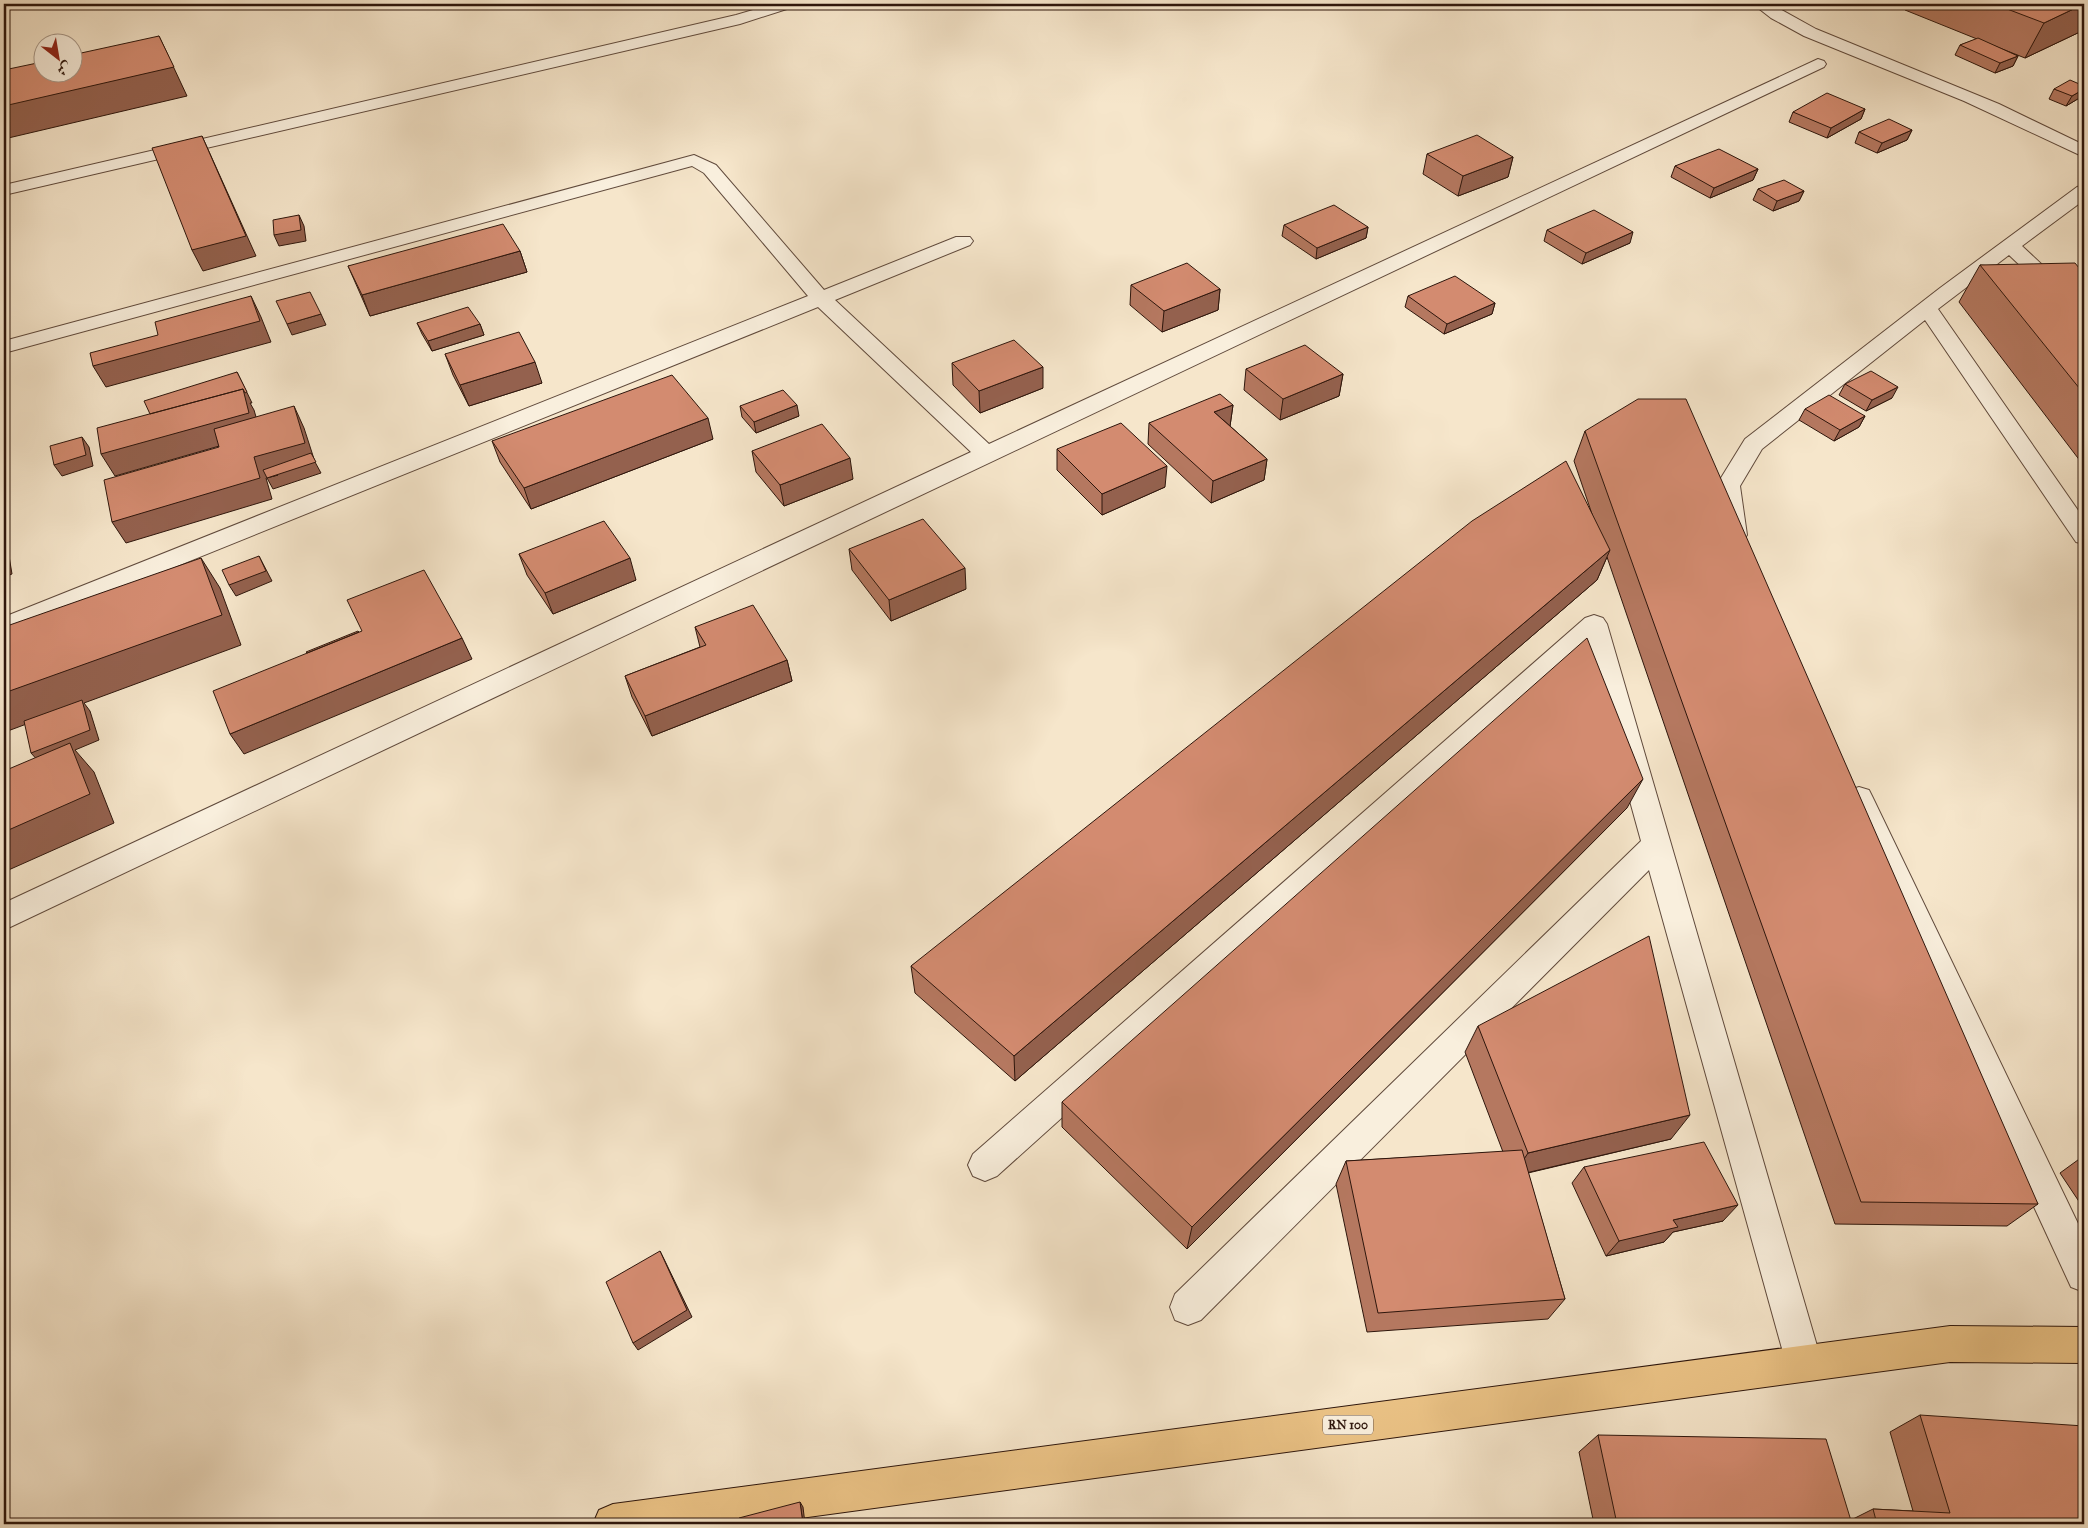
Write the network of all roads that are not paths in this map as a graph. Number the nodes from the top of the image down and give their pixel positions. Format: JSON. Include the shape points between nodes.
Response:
{"nodes":[{"id":1,"x":788,"y":4,"type":"edge"},
{"id":2,"x":1761,"y":4,"type":"edge"},
{"id":3,"x":1818,"y":64,"type":"dead end"},
{"id":4,"x":2084,"y":152,"type":"edge"},
{"id":5,"x":4,"y":190,"type":"edge"},
{"id":6,"x":2084,"y":191,"type":"edge"},
{"id":7,"x":963,"y":241,"type":"dead end"},
{"id":8,"x":2011,"y":246,"type":"junction"},
{"id":9,"x":821,"y":298,"type":"junction"},
{"id":10,"x":1927,"y":308,"type":"junction"},
{"id":11,"x":2084,"y":315,"type":"edge"},
{"id":12,"x":4,"y":348,"type":"edge"},
{"id":13,"x":987,"y":455,"type":"junction"},
{"id":14,"x":2084,"y":536,"type":"edge"},
{"id":15,"x":1745,"y":557,"type":"edge"},
{"id":16,"x":4,"y":627,"type":"edge"},
{"id":17,"x":1847,"y":772,"type":"edge"},
{"id":18,"x":1656,"y":845,"type":"junction"},
{"id":19,"x":4,"y":917,"type":"edge"},
{"id":20,"x":985,"y":1165,"type":"dead end"},
{"id":21,"x":2084,"y":1274,"type":"edge"},
{"id":22,"x":1188,"y":1307,"type":"dead end"},
{"id":23,"x":2084,"y":1345,"type":"edge"},
{"id":24,"x":1804,"y":1363,"type":"junction"},
{"id":25,"x":613,"y":1524,"type":"edge"}],
"edges":[{"from":1,"to":5,"type":"street","via":[[740,19]]},
{"from":2,"to":4,"type":"street","via":[[1822,38],[1978,101]]},
{"from":3,"to":13,"type":"street"},
{"from":6,"to":8,"type":"street"},
{"from":7,"to":9,"type":"street"},
{"from":8,"to":10,"type":"street"},
{"from":8,"to":11,"type":"street"},
{"from":9,"to":12,"type":"street","via":[[710,169],[694,160]]},
{"from":9,"to":13,"type":"street"},
{"from":9,"to":16,"type":"street"},
{"from":10,"to":14,"type":"street"},
{"from":10,"to":15,"type":"street","via":[[1753,444],[1728,486],[1732,530]]},
{"from":13,"to":19,"type":"street"},
{"from":17,"to":21,"type":"street"},
{"from":18,"to":20,"type":"street","via":[[1594,624]]},
{"from":18,"to":22,"type":"street"},
{"from":18,"to":24,"type":"street"},
{"from":23,"to":24,"type":"main road","number":"RN 100","via":[[1950,1344]]},
{"from":24,"to":25,"type":"main road","number":"RN 100"}]}
